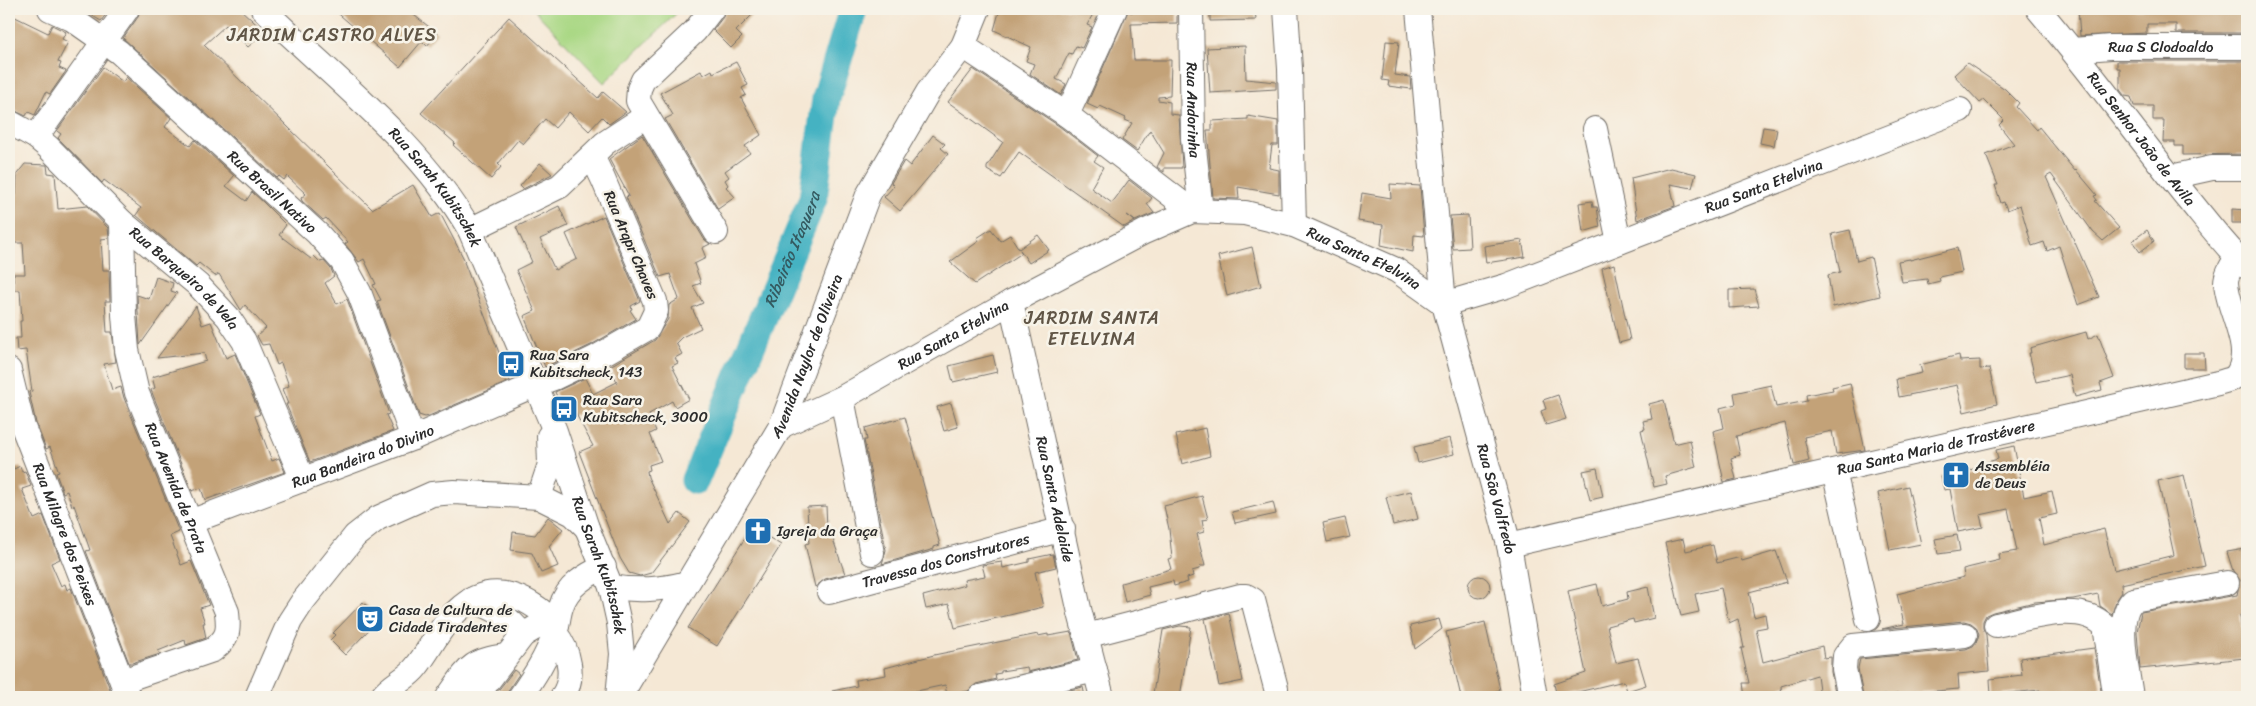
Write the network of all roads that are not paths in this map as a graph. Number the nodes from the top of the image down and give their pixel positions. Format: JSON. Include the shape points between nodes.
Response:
{"nodes":[{"id":1,"x":50,"y":9,"type":"edge"},
{"id":2,"x":127,"y":9,"type":"edge"},
{"id":3,"x":712,"y":9,"type":"edge"},
{"id":4,"x":978,"y":9,"type":"edge"},
{"id":5,"x":1115,"y":9,"type":"edge"},
{"id":6,"x":1191,"y":9,"type":"edge"},
{"id":7,"x":1286,"y":9,"type":"edge"},
{"id":8,"x":1418,"y":9,"type":"edge"},
{"id":9,"x":2038,"y":9,"type":"edge"},
{"id":10,"x":274,"y":13,"type":"edge"},
{"id":11,"x":103,"y":40,"type":"junction"},
{"id":12,"x":963,"y":46,"type":"junction"},
{"id":13,"x":2247,"y":47,"type":"edge"},
{"id":14,"x":2073,"y":50,"type":"junction"},
{"id":15,"x":1960,"y":110,"type":"dead end"},
{"id":16,"x":1067,"y":115,"type":"junction"},
{"id":17,"x":646,"y":116,"type":"junction"},
{"id":18,"x":9,"y":122,"type":"edge"},
{"id":19,"x":1595,"y":129,"type":"dead end"},
{"id":20,"x":36,"y":136,"type":"junction"},
{"id":21,"x":592,"y":156,"type":"junction"},
{"id":22,"x":2247,"y":168,"type":"edge"},
{"id":23,"x":2171,"y":177,"type":"junction"},
{"id":24,"x":1197,"y":211,"type":"junction"},
{"id":25,"x":122,"y":222,"type":"junction"},
{"id":26,"x":1294,"y":225,"type":"junction"},
{"id":27,"x":470,"y":230,"type":"junction"},
{"id":28,"x":716,"y":232,"type":"dead end"},
{"id":29,"x":1619,"y":242,"type":"junction"},
{"id":30,"x":2242,"y":262,"type":"edge"},
{"id":31,"x":1011,"y":302,"type":"junction"},
{"id":32,"x":1444,"y":304,"type":"junction"},
{"id":33,"x":9,"y":370,"type":"edge"},
{"id":34,"x":534,"y":385,"type":"junction"},
{"id":35,"x":842,"y":398,"type":"junction"},
{"id":36,"x":545,"y":410,"type":"junction"},
{"id":37,"x":780,"y":426,"type":"junction"},
{"id":38,"x":413,"y":438,"type":"junction"},
{"id":39,"x":1834,"y":471,"type":"junction"},
{"id":40,"x":303,"y":480,"type":"junction"},
{"id":41,"x":539,"y":497,"type":"junction"},
{"id":42,"x":190,"y":522,"type":"junction"},
{"id":43,"x":587,"y":528,"type":"junction"},
{"id":44,"x":1063,"y":528,"type":"junction"},
{"id":45,"x":1509,"y":545,"type":"junction"},
{"id":46,"x":872,"y":553,"type":"dead end"},
{"id":47,"x":608,"y":577,"type":"junction"},
{"id":48,"x":687,"y":583,"type":"junction"},
{"id":49,"x":2227,"y":583,"type":"dead end"},
{"id":50,"x":829,"y":592,"type":"dead end"},
{"id":51,"x":471,"y":600,"type":"junction"},
{"id":52,"x":1868,"y":619,"type":"dead end"},
{"id":53,"x":1996,"y":625,"type":"dead end"},
{"id":54,"x":556,"y":629,"type":"junction"},
{"id":55,"x":523,"y":635,"type":"junction"},
{"id":56,"x":1965,"y":635,"type":"dead end"},
{"id":57,"x":1086,"y":636,"type":"junction"},
{"id":58,"x":506,"y":656,"type":"junction"},
{"id":59,"x":1095,"y":670,"type":"junction"},
{"id":60,"x":1276,"y":688,"type":"dead end"},
{"id":61,"x":125,"y":689,"type":"edge"},
{"id":62,"x":380,"y":696,"type":"edge"},
{"id":63,"x":257,"y":697,"type":"edge"},
{"id":64,"x":448,"y":697,"type":"edge"},
{"id":65,"x":476,"y":697,"type":"edge"},
{"id":66,"x":520,"y":697,"type":"edge"},
{"id":67,"x":562,"y":697,"type":"edge"},
{"id":68,"x":619,"y":697,"type":"edge"},
{"id":69,"x":980,"y":697,"type":"edge"},
{"id":70,"x":1102,"y":697,"type":"edge"},
{"id":71,"x":1535,"y":697,"type":"edge"},
{"id":72,"x":1850,"y":697,"type":"edge"},
{"id":73,"x":2116,"y":697,"type":"edge"},
{"id":74,"x":2131,"y":697,"type":"edge"}],
"edges":[{"from":1,"to":11,"type":"street","name":"Rua Brasil Nativo"},
{"from":2,"to":11,"type":"street"},
{"from":3,"to":17,"type":"street","via":[[643,80],[638,101]]},
{"from":4,"to":12,"type":"street","name":"Avenida Naylor de Oliveira"},
{"from":5,"to":16,"type":"street"},
{"from":6,"to":24,"type":"street","name":"Rua Andorinha"},
{"from":7,"to":26,"type":"street"},
{"from":8,"to":32,"type":"street","name":"Rua São Valfredo"},
{"from":9,"to":14,"type":"street","name":"Rua Senhor João de Avila"},
{"from":10,"to":27,"type":"street","name":"Rua Sarah Kubitschek","via":[[414,152]]},
{"from":11,"to":20,"type":"street"},
{"from":11,"to":38,"type":"street","name":"Rua Brasil Nativo","via":[[318,234],[342,261],[359,292]]},
{"from":12,"to":16,"type":"street"},
{"from":12,"to":37,"type":"street","name":"Avenida Naylor de Oliveira","via":[[928,92],[868,195]]},
{"from":13,"to":14,"type":"street","name":"Rua S Clodoaldo"},
{"from":14,"to":23,"type":"street","name":"Rua Senhor João de Avila"},
{"from":15,"to":29,"type":"street","name":"Rua Santa Etelvina"},
{"from":16,"to":24,"type":"street"},
{"from":17,"to":21,"type":"street","via":[[605,143]]},
{"from":17,"to":28,"type":"street"},
{"from":18,"to":20,"type":"street","name":"Rua Barqueiro de Vela"},
{"from":19,"to":29,"type":"street"},
{"from":20,"to":25,"type":"street","name":"Rua Barqueiro de Vela"},
{"from":21,"to":27,"type":"street","via":[[560,186]]},
{"from":21,"to":34,"type":"street","name":"Rua Arqpr Chaves","via":[[656,301],[656,311],[648,328],[597,357]]},
{"from":22,"to":23,"type":"street","via":[[2212,168]]},
{"from":23,"to":30,"type":"street","name":"Rua Senhor João de Avila"},
{"from":24,"to":26,"type":"street","name":"Rua Santa Etelvina","via":[[1245,213]]},
{"from":24,"to":31,"type":"street","name":"Rua Santa Etelvina","via":[[1144,232]]},
{"from":25,"to":40,"type":"street","name":"Rua Barqueiro de Vela","via":[[198,285],[228,317],[244,342]]},
{"from":25,"to":42,"type":"street","name":"Rua Avenida de Prata","via":[[127,350],[137,393]]},
{"from":26,"to":32,"type":"street","name":"Rua Santa Etelvina","via":[[1396,270]]},
{"from":27,"to":34,"type":"street","name":"Rua Sarah Kubitschek"},
{"from":29,"to":32,"type":"street","name":"Rua Santa Etelvina","via":[[1506,286]]},
{"from":30,"to":39,"type":"street","name":"Rua Santa Maria de Trastévere","via":[[2226,280],[2246,338],[2247,353],[2236,377],[2209,386]]},
{"from":31,"to":35,"type":"street","name":"Rua Santa Etelvina"},
{"from":31,"to":44,"type":"street","name":"Rua Santa Adelaide"},
{"from":32,"to":45,"type":"street","name":"Rua São Valfredo"},
{"from":33,"to":61,"type":"street","name":"Rua Milagre dos Peixes","via":[[23,427]]},
{"from":34,"to":36,"type":"street","name":"Rua Sarah Kubitschek"},
{"from":34,"to":38,"type":"street","name":"Rua Bandeira do Divino"},
{"from":35,"to":37,"type":"street","name":"Rua Santa Etelvina"},
{"from":35,"to":46,"type":"street"},
{"from":36,"to":41,"type":"street","name":"Rua Sarah Kubitschek","via":[[550,464]]},
{"from":36,"to":43,"type":"street","name":"Rua Sarah Kubitschek"},
{"from":37,"to":48,"type":"street","name":"Avenida Naylor de Oliveira"},
{"from":38,"to":40,"type":"street","name":"Rua Bandeira do Divino"},
{"from":39,"to":45,"type":"street","name":"Rua Santa Maria de Trastévere"},
{"from":39,"to":52,"type":"street"},
{"from":40,"to":42,"type":"street","name":"Rua Bandeira do Divino"},
{"from":41,"to":43,"type":"street","via":[[573,514]]},
{"from":41,"to":63,"type":"street","via":[[446,492],[432,494],[378,518],[355,536],[303,601],[290,622]]},
{"from":42,"to":61,"type":"street","name":"Rua Avenida de Prata","via":[[226,612],[229,628],[224,641],[213,650]]},
{"from":43,"to":47,"type":"street","name":"Rua Sarah Kubitschek"},
{"from":44,"to":50,"type":"street","name":"Travessa dos Construtores"},
{"from":44,"to":57,"type":"street","name":"Rua Santa Adelaide"},
{"from":45,"to":71,"type":"street","name":"Rua São Valfredo"},
{"from":47,"to":48,"type":"street","via":[[633,590],[663,589]]},
{"from":47,"to":54,"type":"street","via":[[588,574],[571,588],[561,605]]},
{"from":47,"to":68,"type":"street","name":"Rua Sarah Kubitschek","via":[[619,623],[622,654]]},
{"from":48,"to":68,"type":"street","name":"Avenida Naylor de Oliveira"},
{"from":49,"to":74,"type":"street","via":[[2133,600],[2123,624]]},
{"from":51,"to":54,"type":"street","via":[[486,593],[509,594],[539,607]]},
{"from":51,"to":55,"type":"street","via":[[499,611]]},
{"from":51,"to":62,"type":"street","via":[[456,611],[415,669]]},
{"from":53,"to":73,"type":"street","via":[[2070,612],[2092,616],[2104,626]]},
{"from":54,"to":55,"type":"street","via":[[540,625]]},
{"from":54,"to":66,"type":"street","via":[[535,676]]},
{"from":54,"to":67,"type":"street","via":[[570,669]]},
{"from":55,"to":58,"type":"street"},
{"from":56,"to":72,"type":"street","via":[[1853,646],[1845,656],[1844,669]]},
{"from":57,"to":59,"type":"street","name":"Rua Santa Adelaide"},
{"from":57,"to":60,"type":"street","via":[[1246,596],[1253,600]]},
{"from":58,"to":64,"type":"street","via":[[484,659],[469,667]]},
{"from":58,"to":65,"type":"street"},
{"from":59,"to":69,"type":"street"},
{"from":59,"to":70,"type":"street","name":"Rua Santa Adelaide"}]}
